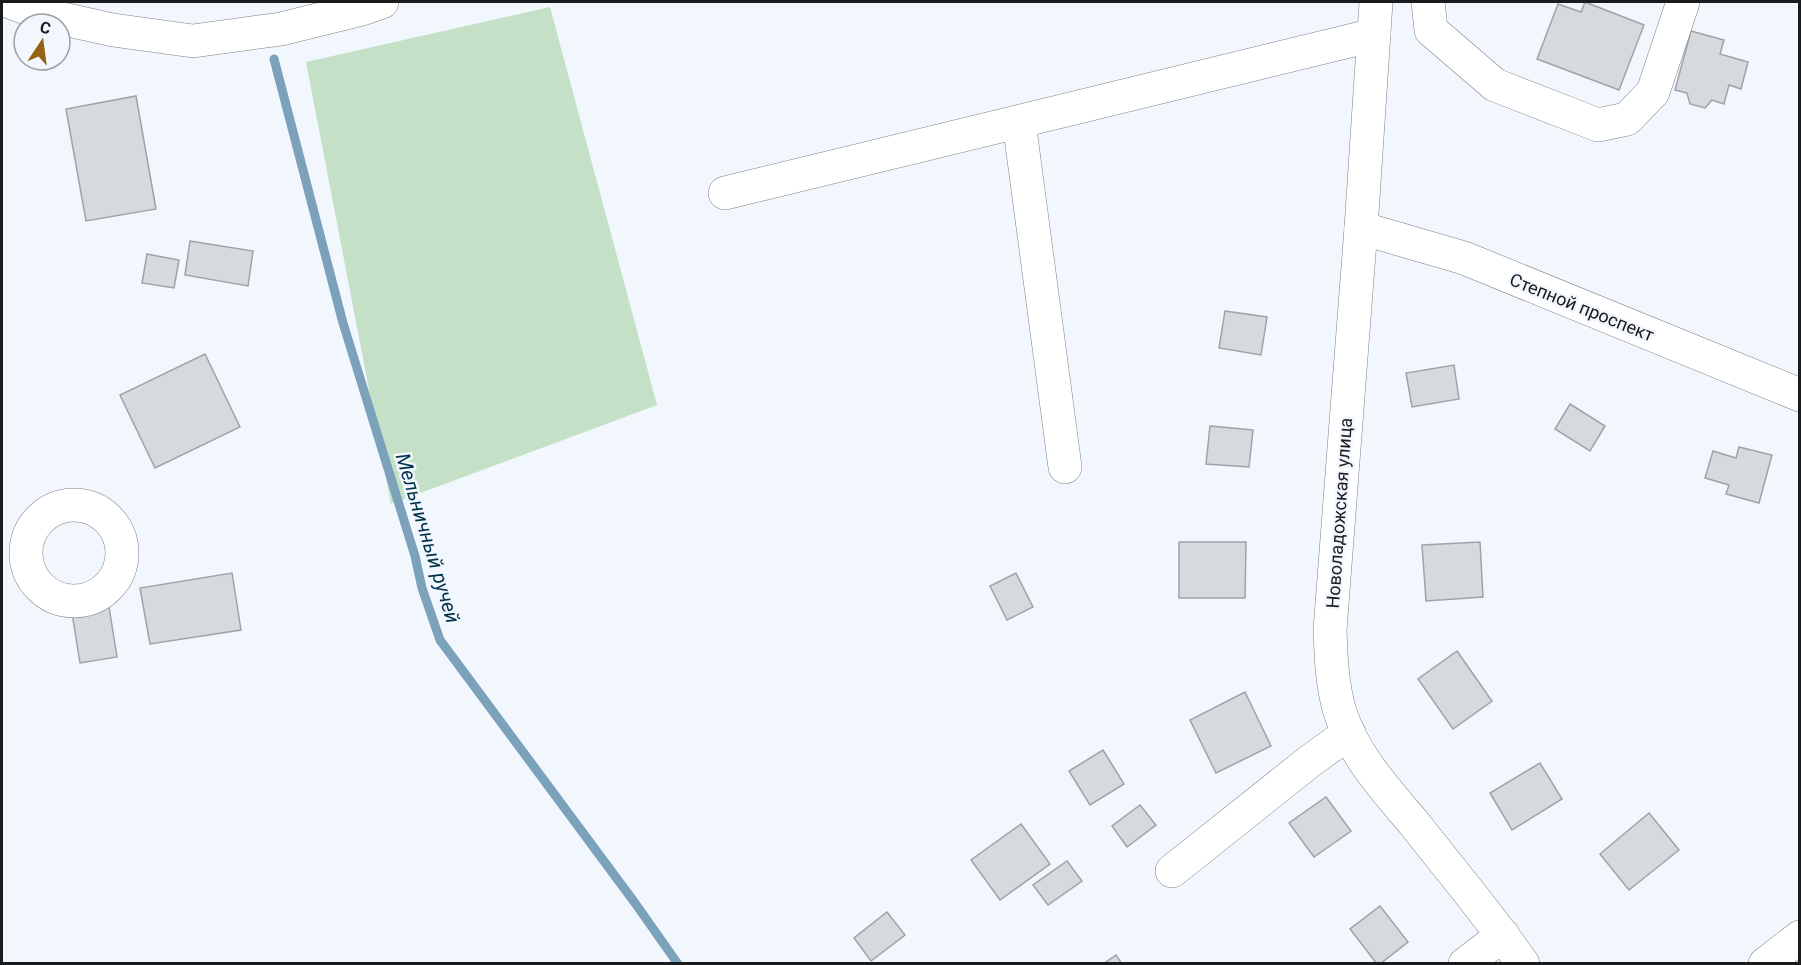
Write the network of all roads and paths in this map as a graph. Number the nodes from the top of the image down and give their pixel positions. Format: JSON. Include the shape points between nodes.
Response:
{"nodes":[{"id":1,"x":10,"y":2,"type":"edge"},
{"id":2,"x":382,"y":2,"type":"edge"},
{"id":3,"x":1376,"y":2,"type":"edge"},
{"id":4,"x":1428,"y":2,"type":"edge"},
{"id":5,"x":1683,"y":2,"type":"edge"},
{"id":6,"x":1374,"y":35,"type":"junction"},
{"id":7,"x":1019,"y":122,"type":"junction"},
{"id":8,"x":725,"y":193,"type":"dead end"},
{"id":9,"x":1361,"y":228,"type":"junction"},
{"id":10,"x":1800,"y":395,"type":"edge"},
{"id":11,"x":1065,"y":467,"type":"dead end"},
{"id":12,"x":1349,"y":733,"type":"junction"},
{"id":13,"x":1172,"y":871,"type":"dead end"},
{"id":14,"x":1503,"y":935,"type":"junction"},
{"id":15,"x":1800,"y":937,"type":"edge"},
{"id":16,"x":1466,"y":963,"type":"edge"},
{"id":17,"x":1523,"y":963,"type":"edge"},
{"id":18,"x":1765,"y":963,"type":"edge"}],
"edges":[{"from":1,"to":2,"type":"street","via":[[45,15],[193,41],[281,28]]},
{"from":3,"to":6,"type":"street","name":"Новоладожская улица"},
{"from":4,"to":5,"type":"street","via":[[1431,30],[1495,85],[1598,125],[1627,119],[1653,92]]},
{"from":6,"to":7,"type":"street"},
{"from":6,"to":9,"type":"street","name":"Новоладожская улица"},
{"from":7,"to":8,"type":"street"},
{"from":7,"to":11,"type":"street"},
{"from":9,"to":10,"type":"street","name":"Степной проспект","via":[[1464,258]]},
{"from":9,"to":12,"type":"street","name":"Новоладожская улица","via":[[1330,630],[1331,673]]},
{"from":12,"to":13,"type":"street"},
{"from":12,"to":14,"type":"street","name":"Новоладожская улица","via":[[1382,785]]},
{"from":14,"to":16,"type":"street"},
{"from":14,"to":17,"type":"street","name":"Новоладожская улица"},
{"from":15,"to":18,"type":"street"}]}
